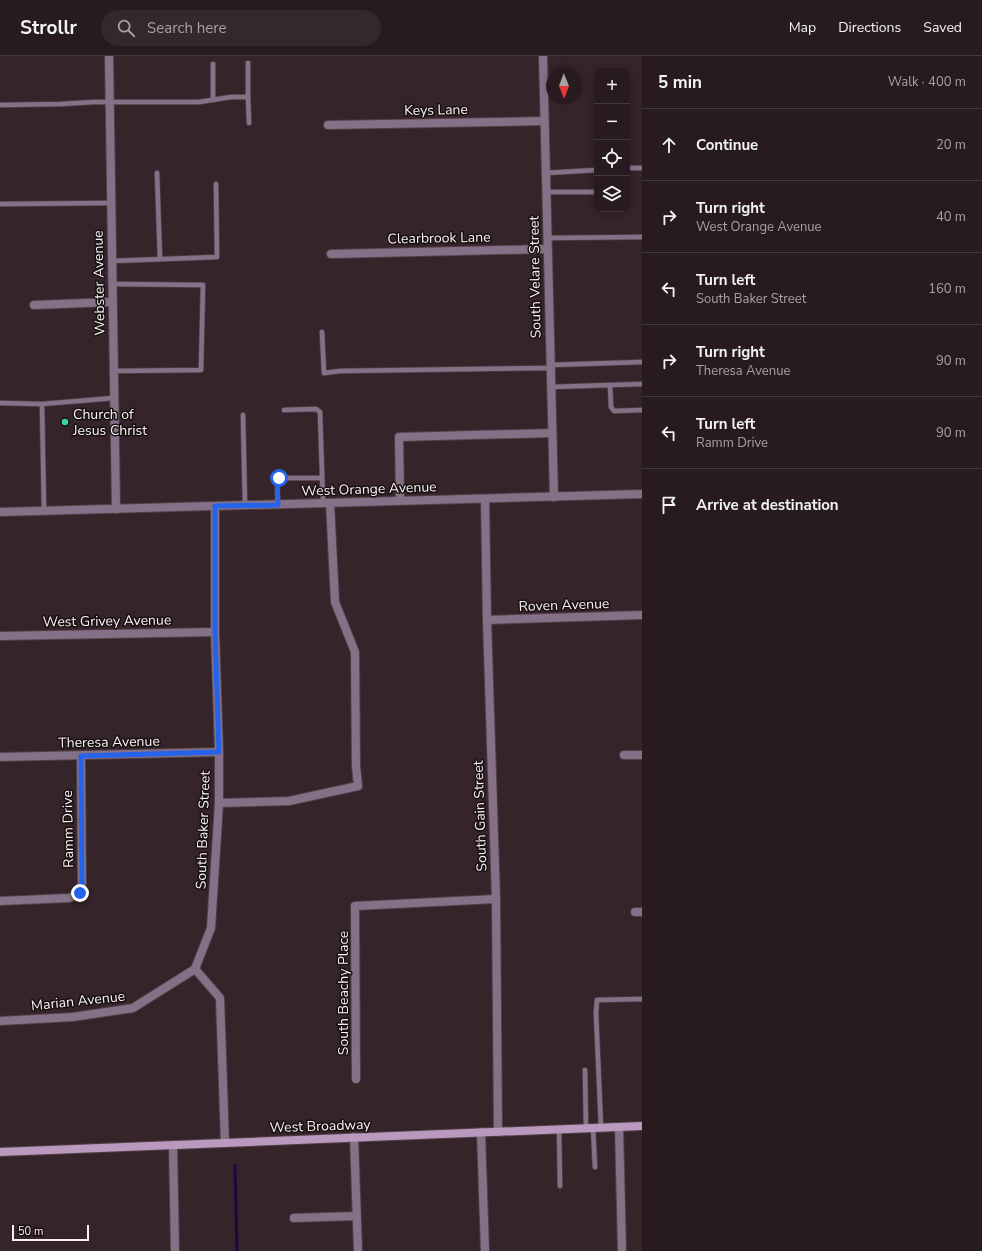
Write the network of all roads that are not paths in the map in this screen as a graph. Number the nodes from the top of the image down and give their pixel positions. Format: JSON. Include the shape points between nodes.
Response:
{"nodes":[{"id":1,"x":109,"y":56,"type":"edge"},
{"id":2,"x":543,"y":56,"type":"edge"},
{"id":3,"x":248,"y":63,"type":"dead end"},
{"id":4,"x":213,"y":64,"type":"dead end"},
{"id":5,"x":248,"y":97,"type":"junction"},
{"id":6,"x":213,"y":100,"type":"junction"},
{"id":7,"x":110,"y":103,"type":"junction"},
{"id":8,"x":0,"y":105,"type":"edge"},
{"id":9,"x":544,"y":121,"type":"junction"},
{"id":10,"x":248,"y":123,"type":"dead end"},
{"id":11,"x":328,"y":125,"type":"dead end"},
{"id":12,"x":630,"y":168,"type":"edge"},
{"id":13,"x":642,"y":168,"type":"edge"},
{"id":14,"x":594,"y":170,"type":"edge"},
{"id":15,"x":157,"y":172,"type":"dead end"},
{"id":16,"x":545,"y":173,"type":"junction"},
{"id":17,"x":216,"y":184,"type":"dead end"},
{"id":18,"x":546,"y":192,"type":"junction"},
{"id":19,"x":594,"y":192,"type":"edge"},
{"id":20,"x":111,"y":203,"type":"junction"},
{"id":21,"x":0,"y":204,"type":"edge"},
{"id":22,"x":547,"y":238,"type":"junction"},
{"id":23,"x":642,"y":238,"type":"edge"},
{"id":24,"x":548,"y":249,"type":"junction"},
{"id":25,"x":331,"y":254,"type":"dead end"},
{"id":26,"x":160,"y":258,"type":"junction"},
{"id":27,"x":112,"y":261,"type":"junction"},
{"id":28,"x":112,"y":284,"type":"junction"},
{"id":29,"x":112,"y":302,"type":"junction"},
{"id":30,"x":34,"y":306,"type":"dead end"},
{"id":31,"x":322,"y":332,"type":"dead end"},
{"id":32,"x":642,"y":362,"type":"edge"},
{"id":33,"x":550,"y":367,"type":"junction"},
{"id":34,"x":114,"y":371,"type":"junction"},
{"id":35,"x":642,"y":384,"type":"edge"},
{"id":36,"x":610,"y":386,"type":"junction"},
{"id":37,"x":551,"y":387,"type":"junction"},
{"id":38,"x":114,"y":398,"type":"junction"},
{"id":39,"x":0,"y":403,"type":"edge"},
{"id":40,"x":42,"y":404,"type":"junction"},
{"id":41,"x":284,"y":410,"type":"dead end"},
{"id":42,"x":642,"y":410,"type":"edge"},
{"id":43,"x":243,"y":415,"type":"dead end"},
{"id":44,"x":552,"y":433,"type":"junction"},
{"id":45,"x":322,"y":478,"type":"junction"},
{"id":46,"x":642,"y":494,"type":"edge"},
{"id":47,"x":554,"y":497,"type":"junction"},
{"id":48,"x":485,"y":499,"type":"junction"},
{"id":49,"x":400,"y":500,"type":"junction"},
{"id":50,"x":326,"y":503,"type":"junction"},
{"id":51,"x":278,"y":505,"type":"junction"},
{"id":52,"x":215,"y":506,"type":"junction"},
{"id":53,"x":245,"y":506,"type":"junction"},
{"id":54,"x":116,"y":509,"type":"junction"},
{"id":55,"x":44,"y":511,"type":"junction"},
{"id":56,"x":0,"y":512,"type":"edge"},
{"id":57,"x":642,"y":615,"type":"edge"},
{"id":58,"x":487,"y":620,"type":"junction"},
{"id":59,"x":215,"y":632,"type":"junction"},
{"id":60,"x":0,"y":636,"type":"edge"},
{"id":61,"x":219,"y":752,"type":"junction"},
{"id":62,"x":624,"y":755,"type":"dead end"},
{"id":63,"x":642,"y":755,"type":"edge"},
{"id":64,"x":81,"y":756,"type":"junction"},
{"id":65,"x":0,"y":757,"type":"edge"},
{"id":66,"x":219,"y":803,"type":"junction"},
{"id":67,"x":496,"y":899,"type":"junction"},
{"id":68,"x":0,"y":901,"type":"edge"},
{"id":69,"x":195,"y":969,"type":"junction"},
{"id":70,"x":642,"y":999,"type":"edge"},
{"id":71,"x":0,"y":1021,"type":"edge"},
{"id":72,"x":585,"y":1070,"type":"dead end"},
{"id":73,"x":356,"y":1079,"type":"dead end"},
{"id":74,"x":642,"y":1126,"type":"edge"},
{"id":75,"x":619,"y":1127,"type":"junction"},
{"id":76,"x":593,"y":1128,"type":"junction"},
{"id":77,"x":559,"y":1129,"type":"junction"},
{"id":78,"x":481,"y":1132,"type":"junction"},
{"id":79,"x":498,"y":1132,"type":"junction"},
{"id":80,"x":354,"y":1137,"type":"junction"},
{"id":81,"x":225,"y":1143,"type":"junction"},
{"id":82,"x":173,"y":1145,"type":"junction"},
{"id":83,"x":0,"y":1152,"type":"edge"},
{"id":84,"x":595,"y":1167,"type":"dead end"},
{"id":85,"x":560,"y":1186,"type":"dead end"},
{"id":86,"x":356,"y":1216,"type":"junction"},
{"id":87,"x":294,"y":1218,"type":"dead end"},
{"id":88,"x":175,"y":1251,"type":"edge"},
{"id":89,"x":358,"y":1251,"type":"edge"},
{"id":90,"x":484,"y":1251,"type":"edge"},
{"id":91,"x":622,"y":1251,"type":"edge"}],
"edges":[{"from":1,"to":7,"type":"street","name":"Webster Avenue"},
{"from":2,"to":9,"type":"street","name":"South Velare Street"},
{"from":3,"to":5,"type":"lane"},
{"from":4,"to":6,"type":"lane"},
{"from":5,"to":6,"type":"lane"},
{"from":5,"to":10,"type":"lane"},
{"from":6,"to":7,"type":"lane"},
{"from":7,"to":8,"type":"lane"},
{"from":7,"to":20,"type":"street","name":"Webster Avenue"},
{"from":9,"to":11,"type":"street","name":"Keys Lane"},
{"from":9,"to":16,"type":"street","name":"South Velare Street"},
{"from":12,"to":13,"type":"lane"},
{"from":14,"to":16,"type":"lane"},
{"from":15,"to":26,"type":"lane"},
{"from":16,"to":18,"type":"street","name":"South Velare Street"},
{"from":17,"to":26,"type":"lane","via":[[217,257]]},
{"from":18,"to":19,"type":"lane"},
{"from":18,"to":22,"type":"street","name":"South Velare Street"},
{"from":20,"to":21,"type":"lane"},
{"from":20,"to":27,"type":"street","name":"Webster Avenue"},
{"from":22,"to":23,"type":"lane"},
{"from":22,"to":24,"type":"street","name":"South Velare Street"},
{"from":24,"to":25,"type":"street","name":"Clearbrook Lane"},
{"from":24,"to":33,"type":"street","name":"South Velare Street"},
{"from":26,"to":27,"type":"lane"},
{"from":27,"to":28,"type":"street","name":"Webster Avenue"},
{"from":28,"to":29,"type":"street","name":"Webster Avenue"},
{"from":28,"to":34,"type":"lane","via":[[203,285],[201,370]]},
{"from":29,"to":30,"type":"street"},
{"from":29,"to":34,"type":"street","name":"Webster Avenue"},
{"from":31,"to":33,"type":"lane","via":[[324,373]]},
{"from":32,"to":33,"type":"lane"},
{"from":33,"to":37,"type":"street","name":"South Velare Street"},
{"from":34,"to":38,"type":"street","name":"Webster Avenue"},
{"from":35,"to":36,"type":"lane"},
{"from":36,"to":37,"type":"lane"},
{"from":36,"to":42,"type":"lane","via":[[611,407],[614,411]]},
{"from":37,"to":44,"type":"street","name":"South Velare Street"},
{"from":38,"to":40,"type":"lane"},
{"from":38,"to":54,"type":"street","name":"Webster Avenue"},
{"from":39,"to":40,"type":"lane"},
{"from":40,"to":55,"type":"lane"},
{"from":41,"to":45,"type":"lane","via":[[316,409],[320,412]]},
{"from":43,"to":53,"type":"lane"},
{"from":44,"to":47,"type":"street","name":"South Velare Street"},
{"from":44,"to":49,"type":"street","via":[[399,437]]},
{"from":45,"to":50,"type":"lane"},
{"from":45,"to":51,"type":"lane","via":[[279,478]]},
{"from":46,"to":47,"type":"street","name":"West Orange Avenue"},
{"from":47,"to":48,"type":"street","name":"West Orange Avenue"},
{"from":48,"to":49,"type":"street","name":"West Orange Avenue"},
{"from":48,"to":58,"type":"street","name":"South Gain Street"},
{"from":49,"to":50,"type":"street","name":"West Orange Avenue"},
{"from":50,"to":51,"type":"street","name":"West Orange Avenue"},
{"from":50,"to":66,"type":"street","via":[[335,602],[355,652],[358,786],[289,801]]},
{"from":51,"to":53,"type":"street","name":"West Orange Avenue"},
{"from":52,"to":53,"type":"street","name":"West Orange Avenue"},
{"from":52,"to":54,"type":"street","name":"West Orange Avenue"},
{"from":52,"to":59,"type":"street","name":"South Baker Street"},
{"from":54,"to":55,"type":"street","name":"West Orange Avenue"},
{"from":55,"to":56,"type":"street","name":"West Orange Avenue"},
{"from":57,"to":58,"type":"street","name":"Roven Avenue"},
{"from":58,"to":67,"type":"street","name":"South Gain Street"},
{"from":59,"to":60,"type":"street","name":"West Grivey Avenue"},
{"from":59,"to":61,"type":"street","name":"South Baker Street"},
{"from":61,"to":64,"type":"street","name":"Theresa Avenue"},
{"from":61,"to":66,"type":"street","name":"South Baker Street"},
{"from":62,"to":63,"type":"street"},
{"from":64,"to":65,"type":"street","name":"Theresa Avenue"},
{"from":64,"to":68,"type":"street","name":"Ramm Drive","via":[[80,893],[69,898]]},
{"from":66,"to":69,"type":"street","name":"South Baker Street","via":[[212,928]]},
{"from":67,"to":73,"type":"street","name":"South Beachy Place","via":[[356,906]]},
{"from":67,"to":79,"type":"street","name":"South Gain Street"},
{"from":69,"to":71,"type":"street","name":"Marian Avenue","via":[[133,1008],[73,1018]]},
{"from":69,"to":81,"type":"street","via":[[220,998]]},
{"from":70,"to":76,"type":"lane","via":[[597,1000]]},
{"from":72,"to":76,"type":"lane"},
{"from":74,"to":75,"type":"main road","name":"West Broadway"},
{"from":75,"to":76,"type":"main road","name":"West Broadway"},
{"from":75,"to":91,"type":"street"},
{"from":76,"to":77,"type":"main road","name":"West Broadway"},
{"from":76,"to":84,"type":"lane"},
{"from":77,"to":79,"type":"main road","name":"West Broadway"},
{"from":77,"to":85,"type":"lane"},
{"from":78,"to":79,"type":"main road","name":"West Broadway"},
{"from":78,"to":80,"type":"main road","name":"West Broadway"},
{"from":78,"to":90,"type":"street"},
{"from":80,"to":81,"type":"main road","name":"West Broadway"},
{"from":80,"to":86,"type":"street"},
{"from":81,"to":82,"type":"main road","name":"West Broadway"},
{"from":82,"to":83,"type":"main road","name":"West Broadway"},
{"from":82,"to":88,"type":"street"},
{"from":86,"to":87,"type":"street"},
{"from":86,"to":89,"type":"street"}]}
